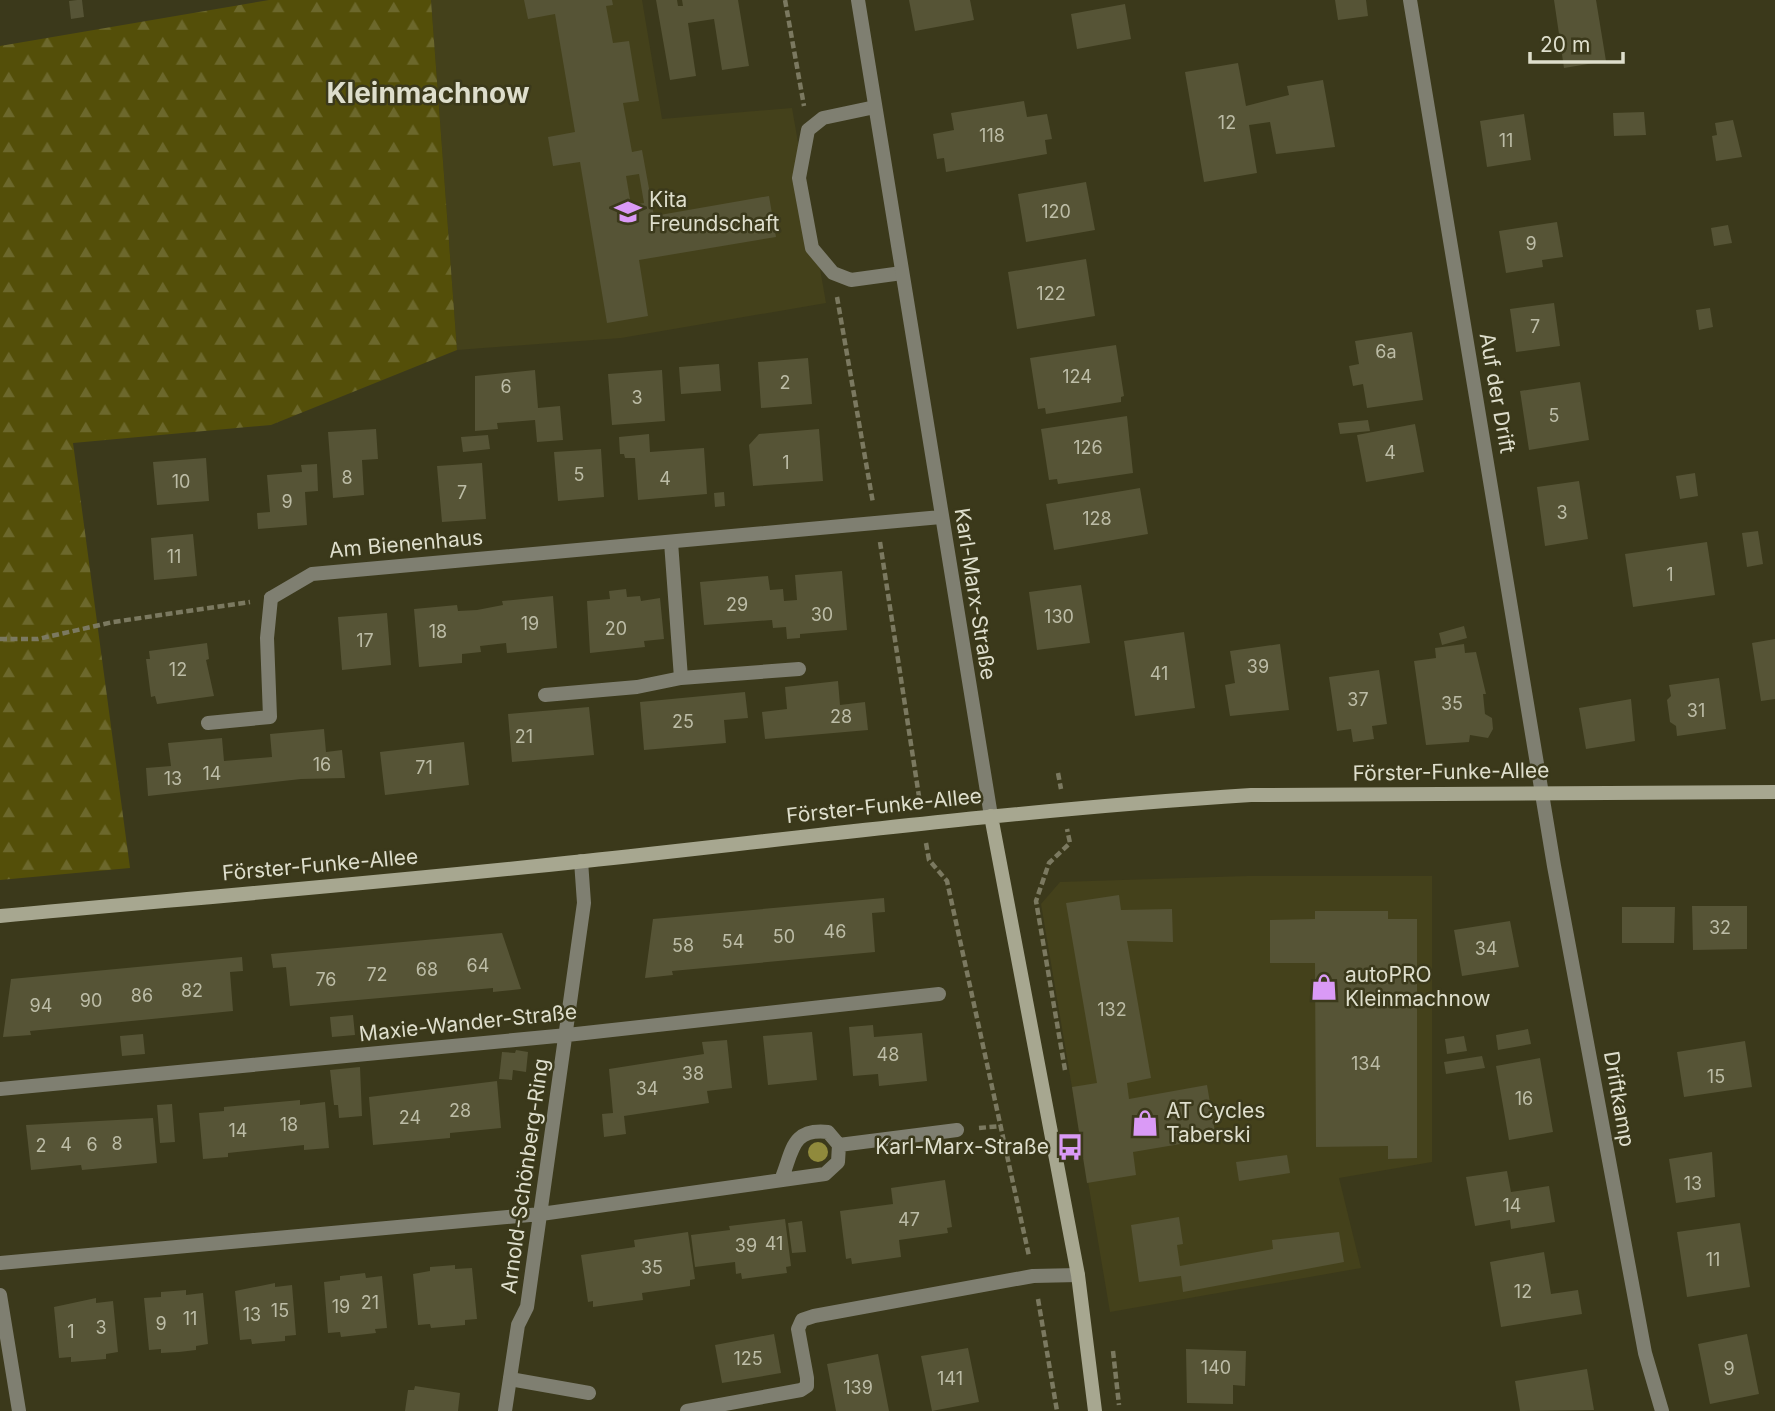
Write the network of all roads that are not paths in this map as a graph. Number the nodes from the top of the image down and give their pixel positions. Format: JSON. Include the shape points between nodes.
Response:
{"nodes":[{"id":1,"x":858,"y":0,"type":"edge"},
{"id":2,"x":1410,"y":0,"type":"edge"},
{"id":3,"x":875,"y":107,"type":"junction"},
{"id":4,"x":902,"y":272,"type":"junction"},
{"id":5,"x":941,"y":517,"type":"junction"},
{"id":6,"x":670,"y":542,"type":"junction"},
{"id":7,"x":799,"y":669,"type":"dead end"},
{"id":8,"x":681,"y":678,"type":"junction"},
{"id":9,"x":545,"y":695,"type":"dead end"},
{"id":10,"x":208,"y":723,"type":"dead end"},
{"id":11,"x":1542,"y":792,"type":"junction"},
{"id":12,"x":1775,"y":792,"type":"edge"},
{"id":13,"x":991,"y":816,"type":"junction"},
{"id":14,"x":581,"y":861,"type":"junction"},
{"id":15,"x":0,"y":916,"type":"edge"},
{"id":16,"x":939,"y":995,"type":"dead end"},
{"id":17,"x":567,"y":1035,"type":"junction"},
{"id":18,"x":0,"y":1089,"type":"edge"},
{"id":19,"x":957,"y":1130,"type":"dead end"},
{"id":20,"x":839,"y":1145,"type":"junction"},
{"id":21,"x":781,"y":1180,"type":"junction"},
{"id":22,"x":541,"y":1214,"type":"junction"},
{"id":23,"x":0,"y":1263,"type":"edge"},
{"id":24,"x":1078,"y":1275,"type":"junction"},
{"id":25,"x":0,"y":1296,"type":"edge"},
{"id":26,"x":510,"y":1379,"type":"junction"},
{"id":27,"x":589,"y":1393,"type":"dead end"},
{"id":28,"x":19,"y":1411,"type":"edge"},
{"id":29,"x":505,"y":1411,"type":"edge"},
{"id":30,"x":687,"y":1411,"type":"edge"},
{"id":31,"x":1095,"y":1411,"type":"edge"},
{"id":32,"x":1662,"y":1411,"type":"edge"}],
"edges":[{"from":1,"to":3,"type":"street","name":"Karl-Marx-Straße"},
{"from":2,"to":11,"type":"street","name":"Auf der Drift"},
{"from":3,"to":4,"type":"street","name":"Karl-Marx-Straße"},
{"from":3,"to":4,"type":"street","via":[[823,118],[808,130],[799,178],[812,248],[833,273],[851,280]]},
{"from":4,"to":5,"type":"street","name":"Karl-Marx-Straße"},
{"from":5,"to":6,"type":"street","name":"Am Bienenhaus"},
{"from":5,"to":13,"type":"street","name":"Karl-Marx-Straße"},
{"from":6,"to":8,"type":"street"},
{"from":6,"to":10,"type":"street","name":"Am Bienenhaus","via":[[312,574],[271,598],[267,638],[270,718]]},
{"from":7,"to":8,"type":"street"},
{"from":8,"to":9,"type":"street"},
{"from":11,"to":12,"type":"street","name":"Förster-Funke-Allee"},
{"from":11,"to":13,"type":"street","name":"Förster-Funke-Allee","via":[[1251,795]]},
{"from":11,"to":32,"type":"street","name":"Driftkamp","via":[[1645,1353]]},
{"from":13,"to":14,"type":"street","name":"Förster-Funke-Allee"},
{"from":13,"to":24,"type":"street","name":"Karl-Marx-Straße"},
{"from":14,"to":15,"type":"street","name":"Förster-Funke-Allee"},
{"from":14,"to":17,"type":"street","name":"Arnold-Schönberg-Ring","via":[[584,895]]},
{"from":16,"to":17,"type":"street","name":"Maxie-Wander-Straße"},
{"from":17,"to":18,"type":"street","name":"Maxie-Wander-Straße"},
{"from":17,"to":22,"type":"street","name":"Arnold-Schönberg-Ring"},
{"from":19,"to":20,"type":"street"},
{"from":20,"to":21,"type":"street","via":[[838,1162],[825,1174]]},
{"from":20,"to":21,"type":"street","via":[[828,1132],[810,1130],[796,1139]]},
{"from":21,"to":22,"type":"street"},
{"from":22,"to":23,"type":"street"},
{"from":22,"to":26,"type":"street","name":"Arnold-Schönberg-Ring"},
{"from":24,"to":30,"type":"street","via":[[1033,1276],[802,1320],[798,1329],[807,1386]]},
{"from":24,"to":31,"type":"street","name":"Karl-Marx-Straße"},
{"from":25,"to":28,"type":"street"},
{"from":26,"to":27,"type":"street"},
{"from":26,"to":29,"type":"street","name":"Arnold-Schönberg-Ring"}]}
